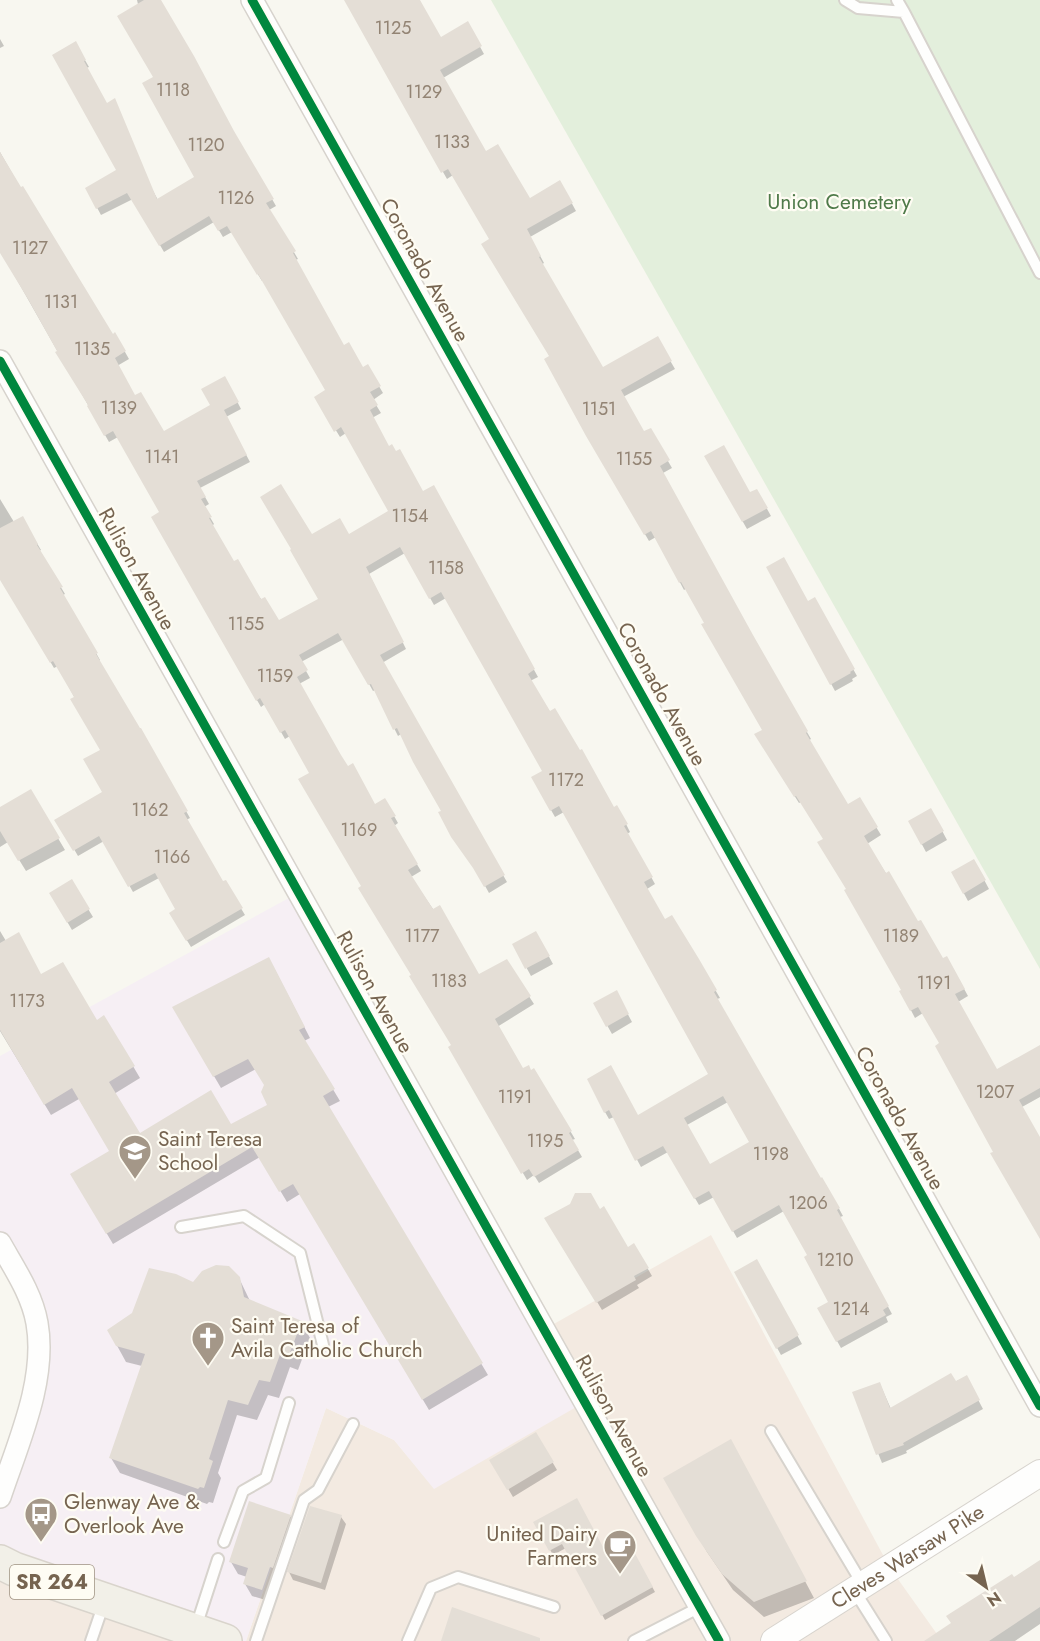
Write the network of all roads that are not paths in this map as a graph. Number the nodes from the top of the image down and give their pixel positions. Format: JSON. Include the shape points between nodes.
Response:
{"nodes":[{"id":1,"x":252,"y":0,"type":"edge"},
{"id":2,"x":845,"y":0,"type":"edge"},
{"id":3,"x":897,"y":0,"type":"edge"},
{"id":4,"x":904,"y":12,"type":"junction"},
{"id":5,"x":1040,"y":273,"type":"edge"},
{"id":6,"x":0,"y":361,"type":"edge"},
{"id":7,"x":181,"y":1227,"type":"dead end"},
{"id":8,"x":0,"y":1243,"type":"edge"},
{"id":9,"x":323,"y":1345,"type":"dead end"},
{"id":10,"x":289,"y":1403,"type":"dead end"},
{"id":11,"x":1040,"y":1406,"type":"edge"},
{"id":12,"x":353,"y":1424,"type":"dead end"},
{"id":13,"x":771,"y":1431,"type":"dead end"},
{"id":14,"x":1040,"y":1473,"type":"edge"},
{"id":15,"x":0,"y":1497,"type":"edge"},
{"id":16,"x":224,"y":1542,"type":"dead end"},
{"id":17,"x":218,"y":1558,"type":"dead end"},
{"id":18,"x":0,"y":1563,"type":"edge"},
{"id":19,"x":858,"y":1587,"type":"junction"},
{"id":20,"x":105,"y":1600,"type":"junction"},
{"id":21,"x":554,"y":1607,"type":"dead end"},
{"id":22,"x":700,"y":1607,"type":"junction"},
{"id":23,"x":209,"y":1636,"type":"edge"},
{"id":24,"x":637,"y":1640,"type":"edge"},
{"id":25,"x":91,"y":1641,"type":"edge"},
{"id":26,"x":256,"y":1641,"type":"edge"},
{"id":27,"x":408,"y":1641,"type":"edge"},
{"id":28,"x":719,"y":1641,"type":"edge"},
{"id":29,"x":774,"y":1641,"type":"edge"},
{"id":30,"x":886,"y":1641,"type":"edge"}],
"edges":[{"from":1,"to":11,"type":"street","name":"Coronado Avenue"},
{"from":2,"to":4,"type":"lane","via":[[858,8]]},
{"from":3,"to":4,"type":"lane"},
{"from":4,"to":5,"type":"lane"},
{"from":6,"to":22,"type":"street","name":"Rulison Avenue"},
{"from":7,"to":9,"type":"lane","via":[[244,1216],[300,1253]]},
{"from":8,"to":15,"type":"street","via":[[27,1293],[37,1321],[40,1351],[34,1391]]},
{"from":10,"to":16,"type":"lane","via":[[266,1478],[243,1491]]},
{"from":12,"to":26,"type":"lane","via":[[318,1490],[304,1500]]},
{"from":13,"to":19,"type":"lane"},
{"from":14,"to":19,"type":"street","name":"Cleves Warsaw Pike"},
{"from":17,"to":23,"type":"lane"},
{"from":18,"to":20,"type":"main road","number":"SR 264"},
{"from":19,"to":29,"type":"street","name":"Cleves Warsaw Pike"},
{"from":19,"to":30,"type":"lane"},
{"from":20,"to":23,"type":"main road","number":"SR 264"},
{"from":20,"to":25,"type":"lane"},
{"from":21,"to":27,"type":"lane","via":[[458,1578],[431,1588]]},
{"from":22,"to":24,"type":"lane"},
{"from":22,"to":28,"type":"street","name":"Rulison Avenue"}]}
